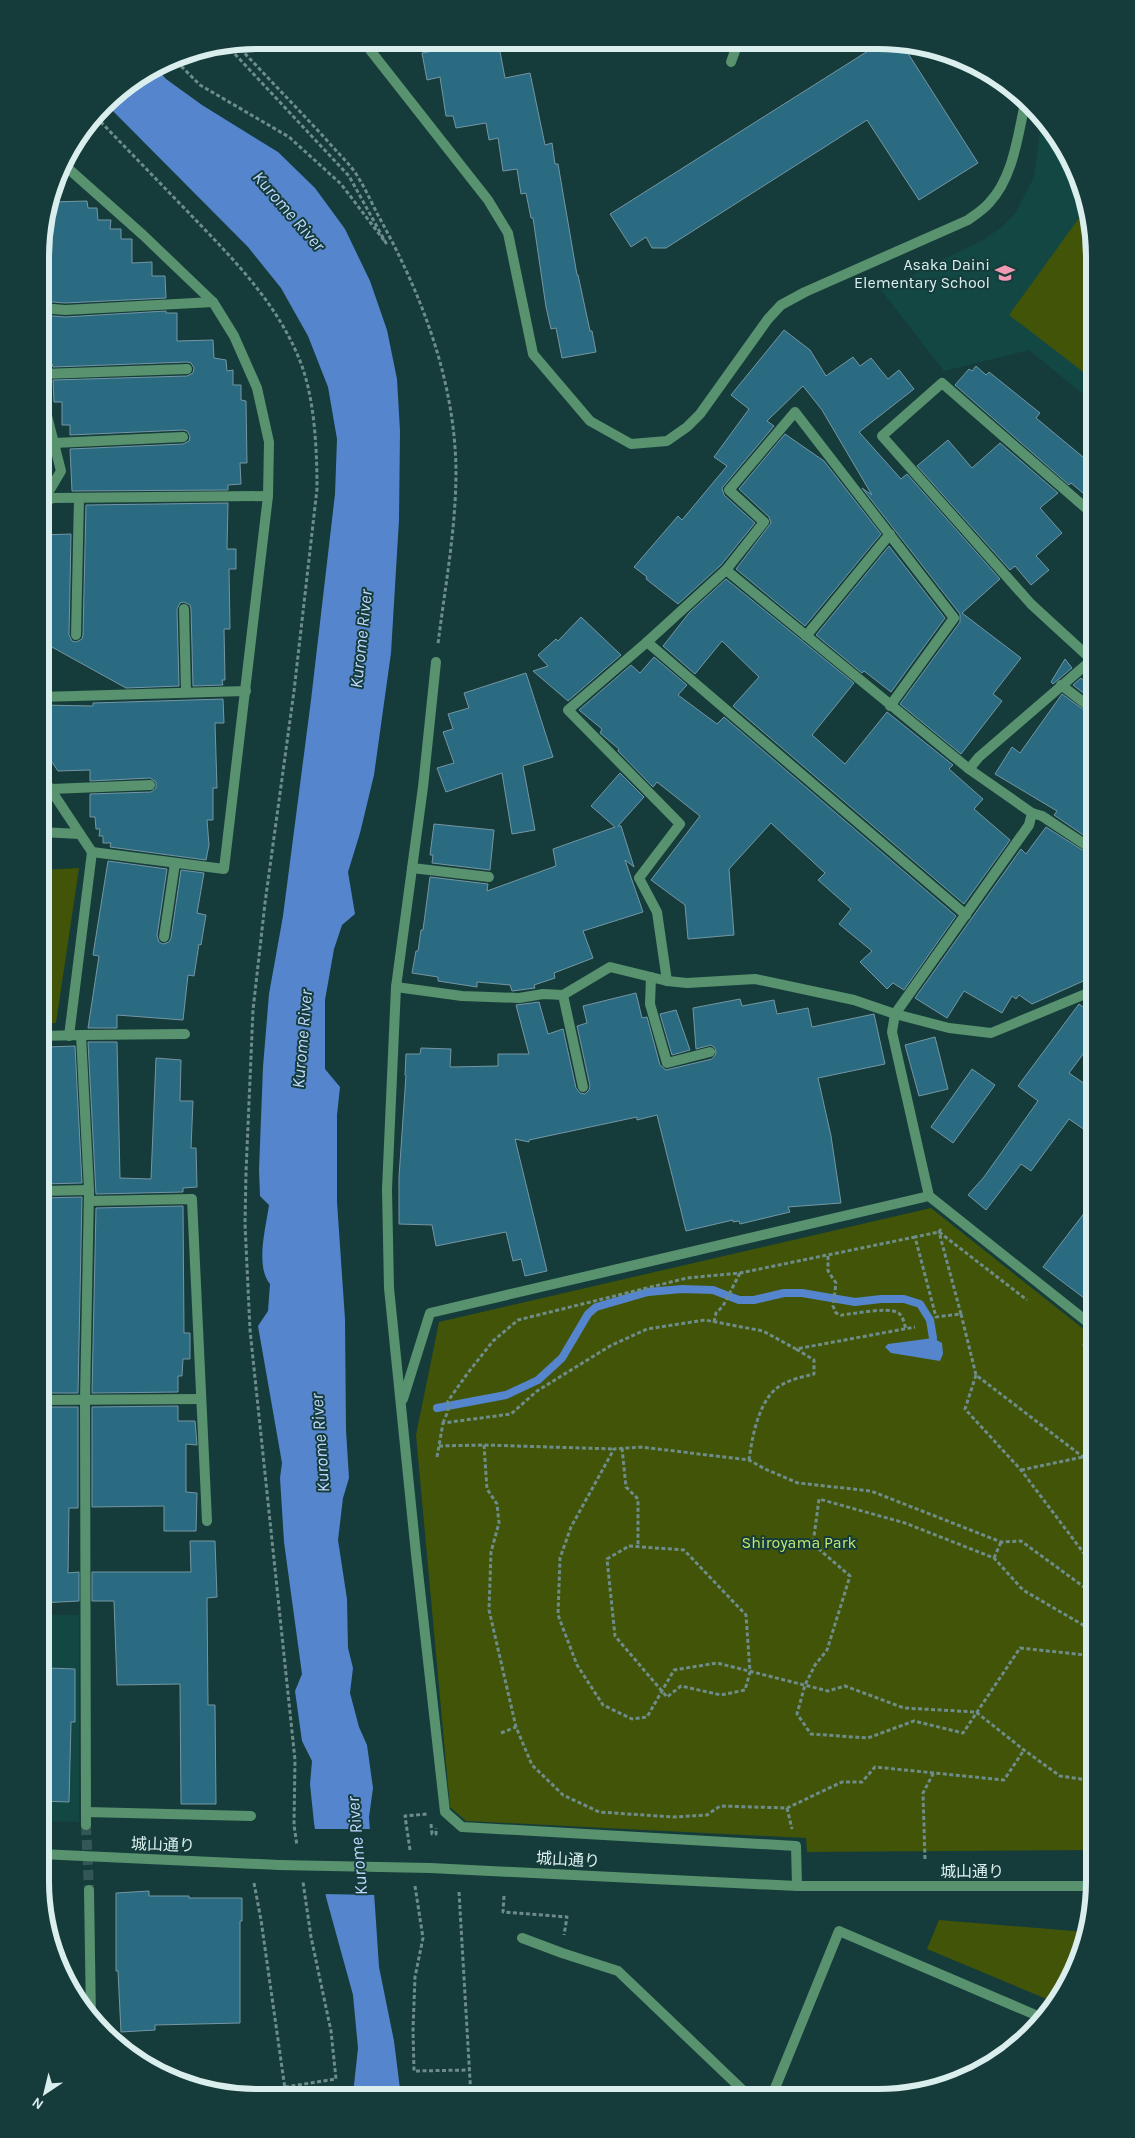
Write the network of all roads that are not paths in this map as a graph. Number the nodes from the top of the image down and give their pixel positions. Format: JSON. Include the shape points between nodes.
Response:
{"nodes":[{"id":1,"x":370,"y":49,"type":"edge"},
{"id":2,"x":736,"y":49,"type":"edge"},
{"id":3,"x":731,"y":62,"type":"dead end"},
{"id":4,"x":1024,"y":109,"type":"edge"},
{"id":5,"x":68,"y":169,"type":"edge"},
{"id":6,"x":213,"y":302,"type":"junction"},
{"id":7,"x":49,"y":309,"type":"edge"},
{"id":8,"x":187,"y":369,"type":"dead end"},
{"id":9,"x":49,"y":374,"type":"edge"},
{"id":10,"x":49,"y":423,"type":"edge"},
{"id":11,"x":183,"y":437,"type":"dead end"},
{"id":12,"x":54,"y":443,"type":"junction"},
{"id":13,"x":49,"y":491,"type":"edge"},
{"id":14,"x":268,"y":496,"type":"junction"},
{"id":15,"x":79,"y":498,"type":"junction"},
{"id":16,"x":49,"y":500,"type":"edge"},
{"id":17,"x":1086,"y":508,"type":"edge"},
{"id":18,"x":890,"y":534,"type":"junction"},
{"id":19,"x":726,"y":570,"type":"junction"},
{"id":20,"x":184,"y":609,"type":"dead end"},
{"id":21,"x":76,"y":635,"type":"dead end"},
{"id":22,"x":806,"y":636,"type":"junction"},
{"id":23,"x":647,"y":642,"type":"junction"},
{"id":24,"x":1086,"y":653,"type":"edge"},
{"id":25,"x":436,"y":662,"type":"road end"},
{"id":26,"x":1086,"y":665,"type":"edge"},
{"id":27,"x":1060,"y":685,"type":"junction"},
{"id":28,"x":246,"y":691,"type":"junction"},
{"id":29,"x":186,"y":692,"type":"junction"},
{"id":30,"x":49,"y":697,"type":"edge"},
{"id":31,"x":1086,"y":704,"type":"edge"},
{"id":32,"x":890,"y":706,"type":"junction"},
{"id":33,"x":968,"y":769,"type":"junction"},
{"id":34,"x":150,"y":784,"type":"dead end"},
{"id":35,"x":49,"y":786,"type":"edge"},
{"id":36,"x":51,"y":789,"type":"junction"},
{"id":37,"x":1032,"y":814,"type":"junction"},
{"id":38,"x":49,"y":832,"type":"edge"},
{"id":39,"x":80,"y":834,"type":"junction"},
{"id":40,"x":1086,"y":845,"type":"edge"},
{"id":41,"x":92,"y":852,"type":"junction"},
{"id":42,"x":175,"y":863,"type":"junction"},
{"id":43,"x":412,"y":868,"type":"junction"},
{"id":44,"x":489,"y":877,"type":"dead end"},
{"id":45,"x":966,"y":915,"type":"junction"},
{"id":46,"x":164,"y":937,"type":"dead end"},
{"id":47,"x":651,"y":977,"type":"junction"},
{"id":48,"x":667,"y":981,"type":"junction"},
{"id":49,"x":396,"y":987,"type":"junction"},
{"id":50,"x":1086,"y":994,"type":"edge"},
{"id":51,"x":563,"y":995,"type":"junction"},
{"id":52,"x":895,"y":1014,"type":"junction"},
{"id":53,"x":185,"y":1034,"type":"dead end"},
{"id":54,"x":81,"y":1035,"type":"junction"},
{"id":55,"x":49,"y":1036,"type":"edge"},
{"id":56,"x":68,"y":1036,"type":"junction"},
{"id":57,"x":710,"y":1052,"type":"dead end"},
{"id":58,"x":583,"y":1087,"type":"dead end"},
{"id":59,"x":49,"y":1190,"type":"edge"},
{"id":60,"x":89,"y":1190,"type":"junction"},
{"id":61,"x":929,"y":1196,"type":"junction"},
{"id":62,"x":89,"y":1201,"type":"junction"},
{"id":63,"x":1086,"y":1317,"type":"edge"},
{"id":64,"x":201,"y":1399,"type":"junction"},
{"id":65,"x":49,"y":1400,"type":"edge"},
{"id":66,"x":85,"y":1400,"type":"junction"},
{"id":67,"x":402,"y":1404,"type":"junction"},
{"id":68,"x":207,"y":1521,"type":"dead end"},
{"id":69,"x":86,"y":1812,"type":"junction"},
{"id":70,"x":252,"y":1816,"type":"dead end"},
{"id":71,"x":86,"y":1825,"type":"tunnel mouth"},
{"id":72,"x":49,"y":1854,"type":"edge"},
{"id":73,"x":797,"y":1886,"type":"junction"},
{"id":74,"x":1086,"y":1886,"type":"edge"},
{"id":75,"x":90,"y":1890,"type":"tunnel mouth"},
{"id":76,"x":522,"y":1938,"type":"dead end"},
{"id":77,"x":91,"y":2007,"type":"edge"},
{"id":78,"x":1037,"y":2016,"type":"edge"},
{"id":79,"x":741,"y":2089,"type":"edge"},
{"id":80,"x":775,"y":2089,"type":"edge"}],
"edges":[{"from":1,"to":4,"type":"street","via":[[488,200],[508,233],[533,354],[590,422],[630,444],[668,441],[687,427],[782,305],[968,220],[989,203],[1004,181]]},
{"from":2,"to":3,"type":"street"},
{"from":5,"to":6,"type":"street"},
{"from":6,"to":7,"type":"street"},
{"from":6,"to":14,"type":"street","via":[[234,336],[257,388],[270,442]]},
{"from":8,"to":9,"type":"street"},
{"from":10,"to":12,"type":"street"},
{"from":11,"to":12,"type":"street"},
{"from":12,"to":13,"type":"street","via":[[61,471]]},
{"from":14,"to":15,"type":"street"},
{"from":14,"to":28,"type":"street"},
{"from":15,"to":16,"type":"street"},
{"from":15,"to":21,"type":"street"},
{"from":17,"to":24,"type":"street","via":[[942,383],[882,436],[1031,604]]},
{"from":18,"to":19,"type":"street","via":[[794,412],[729,490],[764,522]]},
{"from":18,"to":22,"type":"street"},
{"from":18,"to":32,"type":"street","via":[[954,618]]},
{"from":19,"to":22,"type":"street"},
{"from":19,"to":23,"type":"street"},
{"from":20,"to":29,"type":"street"},
{"from":22,"to":32,"type":"street"},
{"from":23,"to":45,"type":"street"},
{"from":23,"to":48,"type":"street","via":[[568,710],[680,824],[639,878],[657,912]]},
{"from":25,"to":43,"type":"street","via":[[424,787]]},
{"from":26,"to":27,"type":"street"},
{"from":27,"to":31,"type":"street"},
{"from":27,"to":33,"type":"street"},
{"from":28,"to":29,"type":"street"},
{"from":28,"to":42,"type":"street","via":[[224,870]]},
{"from":29,"to":30,"type":"street"},
{"from":32,"to":33,"type":"street"},
{"from":33,"to":37,"type":"street"},
{"from":34,"to":36,"type":"street"},
{"from":35,"to":36,"type":"street"},
{"from":36,"to":39,"type":"street"},
{"from":37,"to":40,"type":"street","via":[[1042,816]]},
{"from":37,"to":45,"type":"street","via":[[1029,824]]},
{"from":38,"to":39,"type":"street"},
{"from":39,"to":41,"type":"street"},
{"from":41,"to":42,"type":"street"},
{"from":41,"to":56,"type":"street"},
{"from":42,"to":46,"type":"street"},
{"from":43,"to":44,"type":"street"},
{"from":43,"to":49,"type":"street"},
{"from":45,"to":52,"type":"street"},
{"from":47,"to":48,"type":"street"},
{"from":47,"to":51,"type":"street","via":[[610,967]]},
{"from":47,"to":57,"type":"street","via":[[650,1004],[667,1063]]},
{"from":48,"to":52,"type":"street","via":[[755,980],[854,1000]]},
{"from":49,"to":51,"type":"street","via":[[462,996],[519,998]]},
{"from":49,"to":67,"type":"street","via":[[390,1087],[388,1238],[389,1288]]},
{"from":50,"to":52,"type":"street","via":[[991,1033],[949,1028]]},
{"from":51,"to":58,"type":"street"},
{"from":52,"to":61,"type":"street","via":[[892,1032]]},
{"from":53,"to":54,"type":"street"},
{"from":54,"to":56,"type":"street"},
{"from":54,"to":60,"type":"street"},
{"from":55,"to":56,"type":"street"},
{"from":59,"to":60,"type":"street"},
{"from":60,"to":62,"type":"street"},
{"from":61,"to":63,"type":"street"},
{"from":61,"to":67,"type":"street","via":[[430,1313]]},
{"from":62,"to":64,"type":"street","via":[[192,1199]]},
{"from":62,"to":66,"type":"street"},
{"from":64,"to":66,"type":"street"},
{"from":64,"to":68,"type":"street"},
{"from":65,"to":66,"type":"street"},
{"from":66,"to":69,"type":"street"},
{"from":67,"to":73,"type":"street","via":[[445,1812],[462,1827],[796,1846]]},
{"from":69,"to":70,"type":"street"},
{"from":69,"to":71,"type":"street"},
{"from":72,"to":73,"type":"street","name":"城山通り","bridge":true},
{"from":73,"to":74,"type":"street","name":"城山通り"},
{"from":75,"to":77,"type":"street"},
{"from":76,"to":79,"type":"street","via":[[618,1971]]},
{"from":78,"to":80,"type":"street","via":[[839,1931]]}]}
